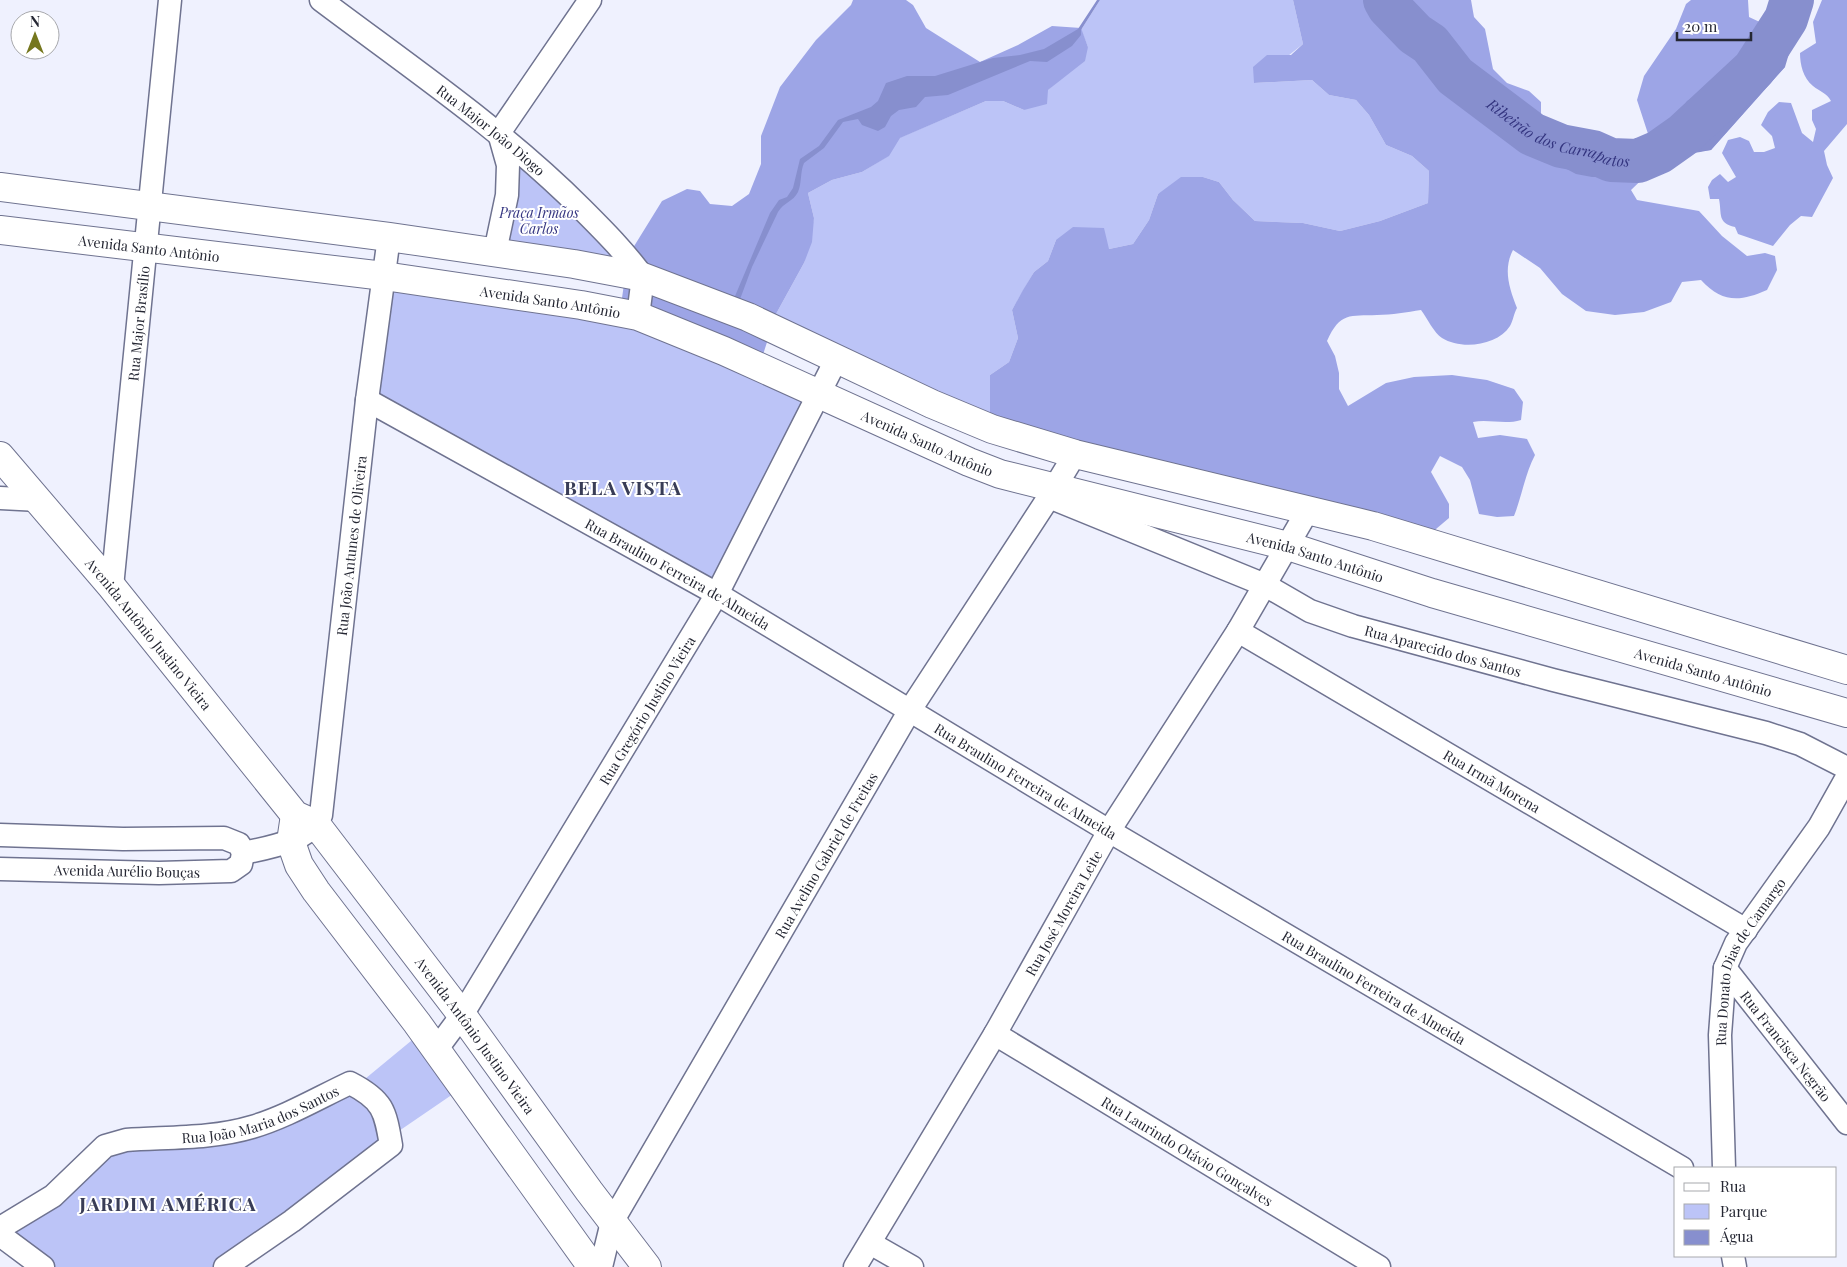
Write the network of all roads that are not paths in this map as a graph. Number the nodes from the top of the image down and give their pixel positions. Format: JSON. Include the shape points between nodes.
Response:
{"nodes":[{"id":1,"x":170,"y":0,"type":"edge"},
{"id":2,"x":321,"y":0,"type":"edge"},
{"id":3,"x":590,"y":0,"type":"edge"},
{"id":4,"x":499,"y":133,"type":"junction"},
{"id":5,"x":0,"y":187,"type":"edge"},
{"id":6,"x":152,"y":205,"type":"junction"},
{"id":7,"x":0,"y":230,"type":"edge"},
{"id":8,"x":389,"y":237,"type":"junction"},
{"id":9,"x":147,"y":248,"type":"junction"},
{"id":10,"x":494,"y":252,"type":"junction"},
{"id":11,"x":384,"y":276,"type":"junction"},
{"id":12,"x":643,"y":277,"type":"junction"},
{"id":13,"x":638,"y":316,"type":"junction"},
{"id":14,"x":836,"y":360,"type":"junction"},
{"id":15,"x":820,"y":396,"type":"junction"},
{"id":16,"x":367,"y":400,"type":"junction"},
{"id":17,"x":1075,"y":454,"type":"junction"},
{"id":18,"x":0,"y":456,"type":"edge"},
{"id":19,"x":1052,"y":492,"type":"junction"},
{"id":20,"x":0,"y":498,"type":"edge"},
{"id":21,"x":39,"y":500,"type":"junction"},
{"id":22,"x":1308,"y":510,"type":"junction"},
{"id":23,"x":1288,"y":546,"type":"junction"},
{"id":24,"x":1265,"y":586,"type":"junction"},
{"id":25,"x":112,"y":587,"type":"junction"},
{"id":26,"x":717,"y":594,"type":"junction"},
{"id":27,"x":1238,"y":631,"type":"junction"},
{"id":28,"x":1847,"y":670,"type":"edge"},
{"id":29,"x":910,"y":710,"type":"junction"},
{"id":30,"x":1847,"y":713,"type":"edge"},
{"id":31,"x":1847,"y":768,"type":"edge"},
{"id":32,"x":1847,"y":777,"type":"edge"},
{"id":33,"x":305,"y":820,"type":"junction"},
{"id":34,"x":1109,"y":831,"type":"junction"},
{"id":35,"x":0,"y":835,"type":"edge"},
{"id":36,"x":291,"y":842,"type":"junction"},
{"id":37,"x":243,"y":853,"type":"junction"},
{"id":38,"x":0,"y":869,"type":"edge"},
{"id":39,"x":1746,"y":930,"type":"junction"},
{"id":40,"x":1725,"y":968,"type":"junction"},
{"id":41,"x":462,"y":1015,"type":"junction"},
{"id":42,"x":995,"y":1034,"type":"junction"},
{"id":43,"x":436,"y":1050,"type":"junction"},
{"id":44,"x":1847,"y":1123,"type":"edge"},
{"id":45,"x":1680,"y":1167,"type":"edge"},
{"id":46,"x":1724,"y":1167,"type":"edge"},
{"id":47,"x":612,"y":1222,"type":"junction"},
{"id":48,"x":0,"y":1228,"type":"edge"},
{"id":49,"x":0,"y":1236,"type":"edge"},
{"id":50,"x":870,"y":1243,"type":"junction"},
{"id":51,"x":1367,"y":1264,"type":"edge"},
{"id":52,"x":44,"y":1267,"type":"edge"},
{"id":53,"x":225,"y":1267,"type":"edge"},
{"id":54,"x":592,"y":1267,"type":"edge"},
{"id":55,"x":601,"y":1267,"type":"edge"},
{"id":56,"x":648,"y":1267,"type":"edge"},
{"id":57,"x":855,"y":1267,"type":"edge"},
{"id":58,"x":912,"y":1267,"type":"edge"}],
"edges":[{"from":1,"to":6,"type":"street","name":"Rua Major Brasílio"},
{"from":2,"to":4,"type":"street","name":"Rua Major João Diogo"},
{"from":3,"to":4,"type":"street"},
{"from":4,"to":10,"type":"street","via":[[508,165],[506,195]]},
{"from":4,"to":12,"type":"street","name":"Rua Major João Diogo","via":[[570,197],[628,256]]},
{"from":5,"to":6,"type":"street"},
{"from":6,"to":8,"type":"street"},
{"from":6,"to":9,"type":"street","name":"Rua Major Brasílio"},
{"from":7,"to":9,"type":"street","name":"Avenida Santo Antônio"},
{"from":8,"to":10,"type":"street"},
{"from":8,"to":11,"type":"street","name":"Rua João Antunes de Oliveira"},
{"from":9,"to":11,"type":"street","name":"Avenida Santo Antônio"},
{"from":9,"to":25,"type":"street","name":"Rua Major Brasílio"},
{"from":10,"to":12,"type":"street"},
{"from":11,"to":13,"type":"street","name":"Avenida Santo Antônio"},
{"from":11,"to":16,"type":"street","name":"Rua João Antunes de Oliveira"},
{"from":12,"to":13,"type":"street"},
{"from":12,"to":14,"type":"street","via":[[748,317]]},
{"from":13,"to":15,"type":"street","name":"Avenida Santo Antônio","via":[[724,351]]},
{"from":14,"to":15,"type":"street","name":"Rua Gregório Justino Vieira"},
{"from":14,"to":17,"type":"street","via":[[992,430]]},
{"from":15,"to":19,"type":"street","name":"Avenida Santo Antônio","via":[[969,462]]},
{"from":15,"to":26,"type":"street","name":"Rua Gregório Justino Vieira"},
{"from":16,"to":26,"type":"street","name":"Rua Braulino Ferreira de Almeida"},
{"from":16,"to":33,"type":"street","name":"Rua João Antunes de Oliveira","via":[[322,806],[319,820]]},
{"from":17,"to":19,"type":"street","name":"Rua Avelino Gabriel de Freitas"},
{"from":17,"to":22,"type":"street"},
{"from":18,"to":21,"type":"street","name":"Avenida Antônio Justino Vieira"},
{"from":19,"to":23,"type":"street","name":"Avenida Santo Antônio"},
{"from":19,"to":24,"type":"street","name":"Rua Aparecido dos Santos"},
{"from":19,"to":29,"type":"street","name":"Rua Avelino Gabriel de Freitas"},
{"from":20,"to":21,"type":"street"},
{"from":21,"to":25,"type":"street","name":"Avenida Antônio Justino Vieira"},
{"from":22,"to":23,"type":"street","name":"Rua José Moreira Leite"},
{"from":22,"to":28,"type":"street","via":[[1373,526]]},
{"from":23,"to":24,"type":"street","name":"Rua José Moreira Leite"},
{"from":23,"to":30,"type":"street","name":"Avenida Santo Antônio","via":[[1432,593]]},
{"from":24,"to":27,"type":"street","name":"Rua José Moreira Leite"},
{"from":24,"to":31,"type":"street","name":"Rua Aparecido dos Santos","via":[[1310,611],[1353,626],[1553,680],[1766,732],[1800,744]]},
{"from":25,"to":33,"type":"street","name":"Avenida Antônio Justino Vieira"},
{"from":26,"to":29,"type":"street","name":"Rua Braulino Ferreira de Almeida"},
{"from":26,"to":41,"type":"street","name":"Rua Gregório Justino Vieira"},
{"from":27,"to":34,"type":"street","name":"Rua José Moreira Leite"},
{"from":27,"to":39,"type":"street","name":"Rua Irmã Morena"},
{"from":29,"to":34,"type":"street","name":"Rua Braulino Ferreira de Almeida"},
{"from":29,"to":47,"type":"street","name":"Rua Avelino Gabriel de Freitas"},
{"from":32,"to":39,"type":"street","name":"Rua Donato Dias de Camargo","via":[[1819,827]]},
{"from":33,"to":36,"type":"street"},
{"from":33,"to":41,"type":"street","name":"Avenida Antônio Justino Vieira"},
{"from":34,"to":42,"type":"street","name":"Rua José Moreira Leite"},
{"from":34,"to":45,"type":"street","name":"Rua Braulino Ferreira de Almeida"},
{"from":35,"to":37,"type":"street","via":[[224,838],[239,844]]},
{"from":36,"to":37,"type":"street"},
{"from":36,"to":43,"type":"street","via":[[299,864],[316,891]]},
{"from":37,"to":38,"type":"street","name":"Avenida Aurélio Bouças","via":[[241,864],[231,871],[159,873]]},
{"from":39,"to":40,"type":"street","name":"Rua Donato Dias de Camargo"},
{"from":40,"to":44,"type":"street","name":"Rua Francisca Negrão"},
{"from":40,"to":46,"type":"street","name":"Rua Donato Dias de Camargo","via":[[1720,1035]]},
{"from":41,"to":43,"type":"street","name":"Rua Gregório Justino Vieira"},
{"from":41,"to":47,"type":"street","name":"Avenida Antônio Justino Vieira"},
{"from":42,"to":50,"type":"street","name":"Rua José Moreira Leite"},
{"from":42,"to":51,"type":"street","name":"Rua Laurindo Otávio Gonçalves"},
{"from":43,"to":54,"type":"street"},
{"from":47,"to":55,"type":"street","name":"Rua Avelino Gabriel de Freitas"},
{"from":47,"to":56,"type":"street","name":"Avenida Antônio Justino Vieira"},
{"from":48,"to":53,"type":"street","name":"Rua João Maria dos Santos","via":[[53,1196],[105,1146],[114,1142],[211,1134],[251,1127],[350,1083],[373,1096],[385,1112],[392,1145]]},
{"from":49,"to":52,"type":"street"},
{"from":50,"to":57,"type":"street","name":"Rua José Moreira Leite"},
{"from":50,"to":58,"type":"street"}]}
